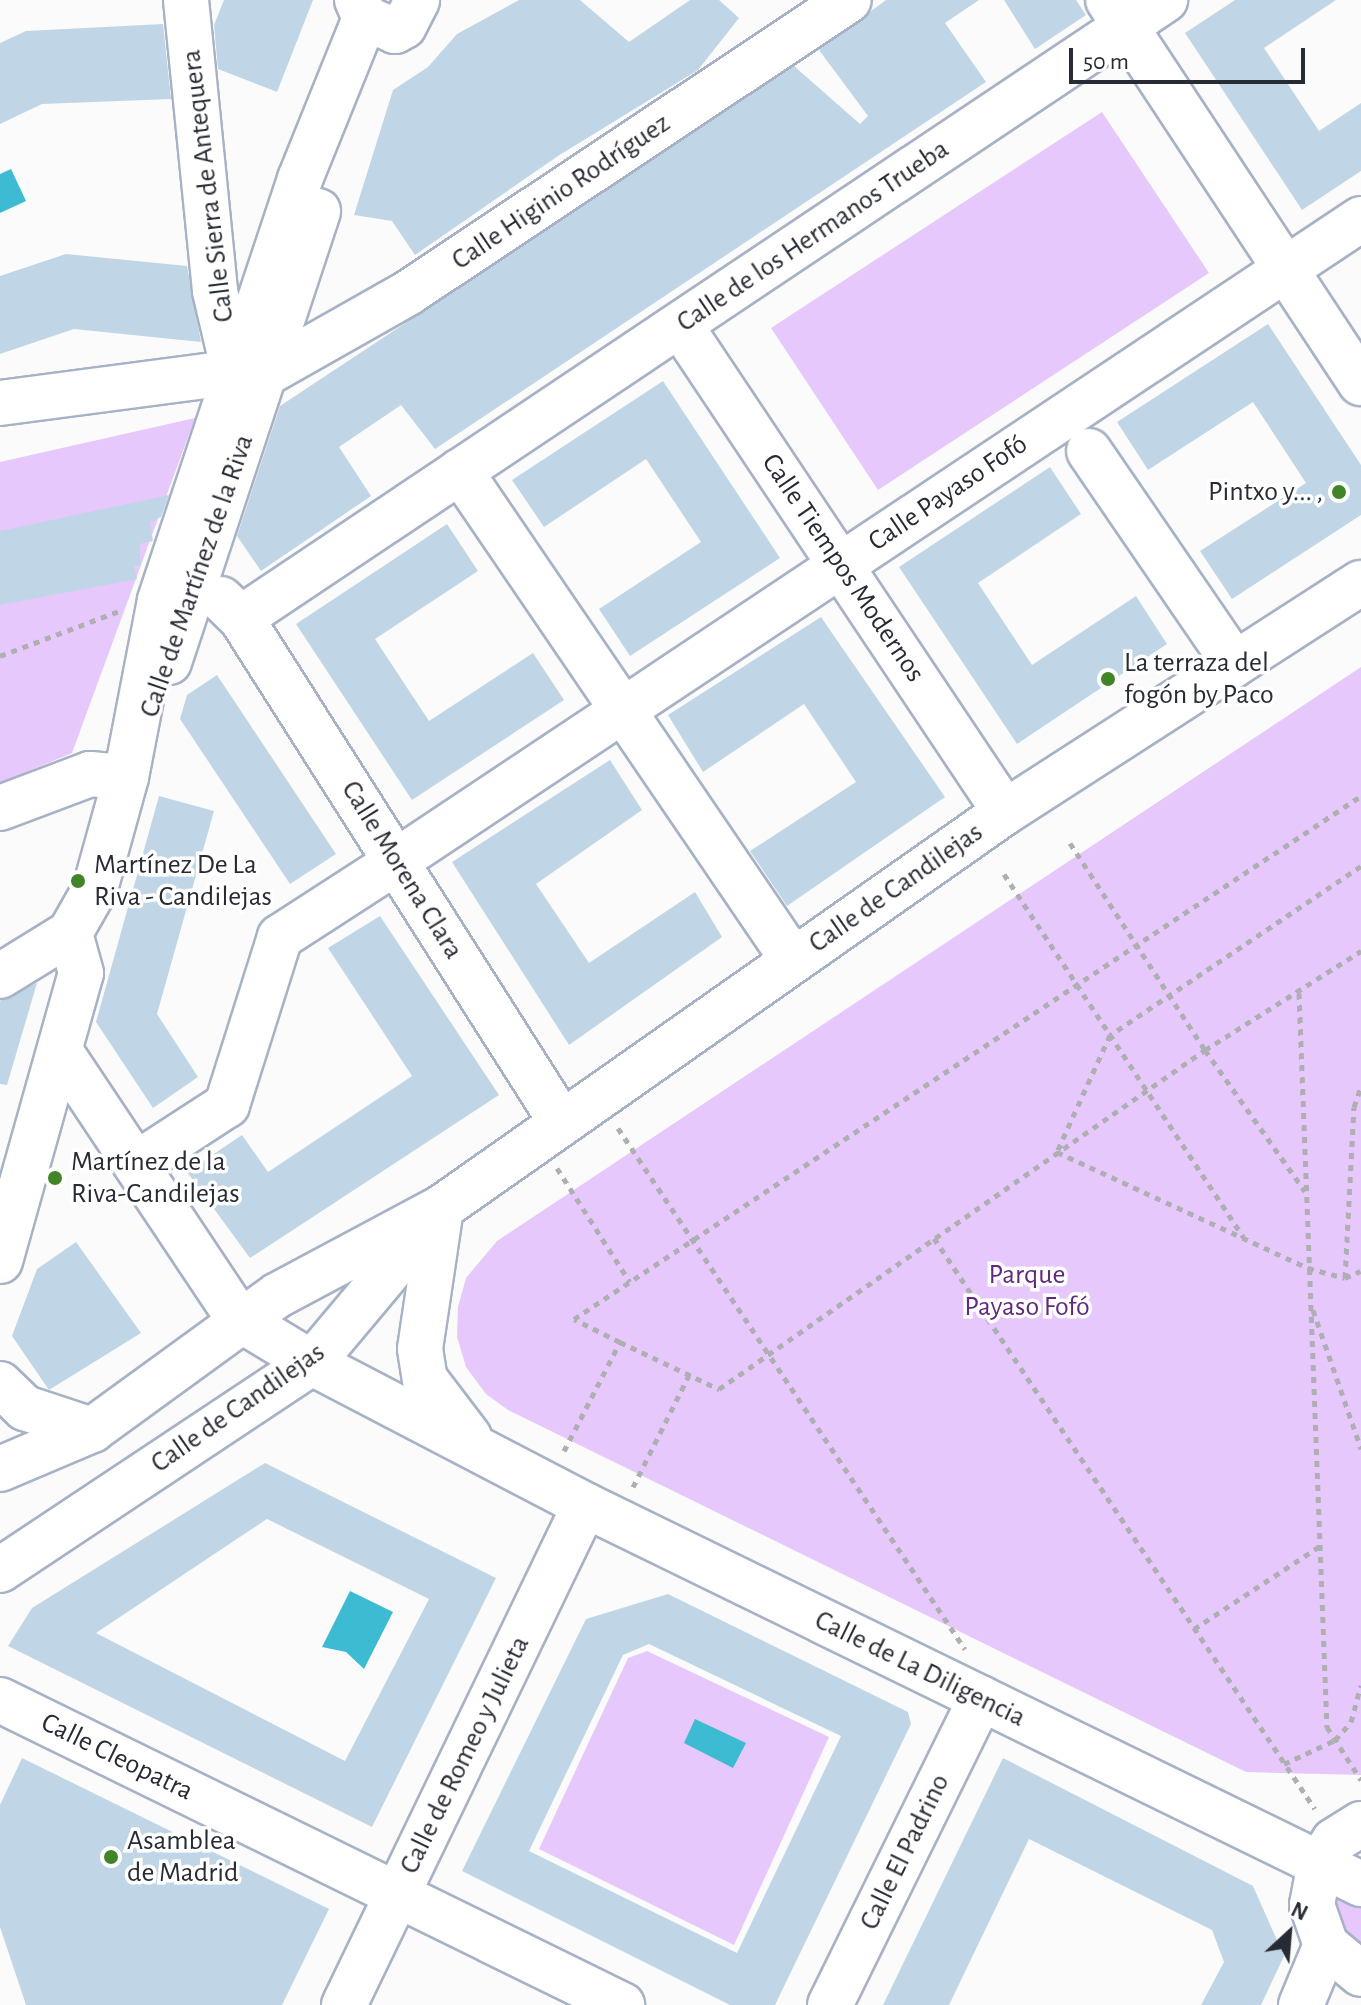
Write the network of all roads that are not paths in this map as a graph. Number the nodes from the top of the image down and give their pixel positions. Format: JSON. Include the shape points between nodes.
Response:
{"nodes":[{"id":1,"x":186,"y":0,"type":"edge"},
{"id":2,"x":849,"y":0,"type":"edge"},
{"id":3,"x":1165,"y":0,"type":"edge"},
{"id":4,"x":397,"y":11,"type":"edge"},
{"id":5,"x":1117,"y":13,"type":"edge"},
{"id":6,"x":1361,"y":219,"type":"edge"},
{"id":7,"x":1283,"y":271,"type":"junction"},
{"id":8,"x":680,"y":325,"type":"junction"},
{"id":9,"x":250,"y":373,"type":"junction"},
{"id":10,"x":1361,"y":383,"type":"edge"},
{"id":11,"x":0,"y":403,"type":"edge"},
{"id":12,"x":1089,"y":451,"type":"dead end"},
{"id":13,"x":460,"y":471,"type":"junction"},
{"id":14,"x":842,"y":564,"type":"junction"},
{"id":15,"x":187,"y":567,"type":"junction"},
{"id":16,"x":1361,"y":583,"type":"edge"},
{"id":17,"x":241,"y":618,"type":"junction"},
{"id":18,"x":1235,"y":664,"type":"junction"},
{"id":19,"x":624,"y":710,"type":"junction"},
{"id":20,"x":126,"y":777,"type":"junction"},
{"id":21,"x":0,"y":808,"type":"edge"},
{"id":22,"x":1005,"y":812,"type":"junction"},
{"id":23,"x":416,"y":848,"type":"dead end"},
{"id":24,"x":379,"y":873,"type":"dead end"},
{"id":25,"x":70,"y":933,"type":"junction"},
{"id":26,"x":793,"y":960,"type":"junction"},
{"id":27,"x":0,"y":976,"type":"edge"},
{"id":28,"x":60,"y":1051,"type":"junction"},
{"id":29,"x":562,"y":1123,"type":"junction"},
{"id":30,"x":150,"y":1155,"type":"dead end"},
{"id":31,"x":441,"y":1208,"type":"junction"},
{"id":32,"x":0,"y":1261,"type":"edge"},
{"id":33,"x":239,"y":1319,"type":"junction"},
{"id":34,"x":312,"y":1363,"type":"junction"},
{"id":35,"x":0,"y":1384,"type":"edge"},
{"id":36,"x":92,"y":1430,"type":"junction"},
{"id":37,"x":481,"y":1450,"type":"junction"},
{"id":38,"x":0,"y":1469,"type":"edge"},
{"id":39,"x":585,"y":1505,"type":"junction"},
{"id":40,"x":0,"y":1570,"type":"edge"},
{"id":41,"x":981,"y":1698,"type":"junction"},
{"id":42,"x":0,"y":1700,"type":"edge"},
{"id":43,"x":1341,"y":1821,"type":"edge"},
{"id":44,"x":1320,"y":1862,"type":"junction"},
{"id":45,"x":1361,"y":1884,"type":"edge"},
{"id":46,"x":399,"y":1895,"type":"junction"},
{"id":47,"x":1326,"y":1945,"type":"junction"},
{"id":48,"x":1361,"y":1974,"type":"edge"},
{"id":49,"x":344,"y":2005,"type":"edge"},
{"id":50,"x":622,"y":2005,"type":"edge"},
{"id":51,"x":830,"y":2005,"type":"edge"},
{"id":52,"x":1301,"y":2005,"type":"edge"}],
"edges":[{"from":1,"to":9,"type":"street","name":"Calle Sierra de Antequera","via":[[215,291]]},
{"from":2,"to":9,"type":"street","name":"Calle Higinio Rodríguez","via":[[408,293]]},
{"from":3,"to":5,"type":"street","name":"Calle de los Hermanos Trueba"},
{"from":4,"to":9,"type":"street","name":"Calle de Martínez de la Riva","via":[[369,62],[301,271]]},
{"from":4,"to":9,"type":"street","name":"Calle de Martínez de la Riva","via":[[300,179]]},
{"from":5,"to":7,"type":"street"},
{"from":5,"to":8,"type":"street","name":"Calle de los Hermanos Trueba"},
{"from":6,"to":7,"type":"street","name":"Calle Payaso Fofó"},
{"from":7,"to":10,"type":"street"},
{"from":7,"to":14,"type":"street","name":"Calle Payaso Fofó"},
{"from":8,"to":13,"type":"street","name":"Calle de los Hermanos Trueba"},
{"from":8,"to":14,"type":"street","name":"Calle Tiempos Modernos"},
{"from":9,"to":11,"type":"street"},
{"from":9,"to":15,"type":"street","name":"Calle de Martínez de la Riva"},
{"from":9,"to":15,"type":"street","name":"Calle de Martínez de la Riva","via":[[201,465]]},
{"from":12,"to":18,"type":"street"},
{"from":13,"to":17,"type":"street","name":"Calle de los Hermanos Trueba"},
{"from":13,"to":19,"type":"street"},
{"from":14,"to":19,"type":"street","name":"Calle Payaso Fofó"},
{"from":14,"to":22,"type":"street","name":"Calle Tiempos Modernos"},
{"from":15,"to":17,"type":"street","name":"Calle Morena Clara"},
{"from":15,"to":20,"type":"street","name":"Calle de Martínez de la Riva"},
{"from":15,"to":20,"type":"street","name":"Calle de Martínez de la Riva","via":[[160,600]]},
{"from":16,"to":18,"type":"street","name":"Calle de Candilejas"},
{"from":17,"to":29,"type":"street","name":"Calle Morena Clara"},
{"from":18,"to":22,"type":"street","name":"Calle de Candilejas"},
{"from":19,"to":23,"type":"street","name":"Calle Payaso Fofó"},
{"from":19,"to":26,"type":"street"},
{"from":20,"to":21,"type":"street","via":[[90,774]]},
{"from":20,"to":25,"type":"street","name":"Calle de Martínez de la Riva","via":[[95,889]]},
{"from":22,"to":26,"type":"street","name":"Calle de Candilejas"},
{"from":24,"to":30,"type":"street","via":[[280,937],[227,1105]]},
{"from":25,"to":27,"type":"street"},
{"from":25,"to":28,"type":"street","via":[[81,973]]},
{"from":26,"to":29,"type":"street","name":"Calle de Candilejas"},
{"from":28,"to":32,"type":"street"},
{"from":28,"to":33,"type":"street","name":"Calle de La Diligencia"},
{"from":29,"to":31,"type":"street","name":"Calle de Candilejas"},
{"from":31,"to":33,"type":"street","name":"Calle de Candilejas"},
{"from":31,"to":34,"type":"street","name":"Calle de Candilejas","via":[[386,1281]]},
{"from":31,"to":37,"type":"street","name":"Calle de La Diligencia","via":[[420,1349],[425,1379]]},
{"from":33,"to":34,"type":"street","name":"Calle de La Diligencia"},
{"from":33,"to":36,"type":"street","name":"Calle de Candilejas"},
{"from":34,"to":37,"type":"street","name":"Calle de La Diligencia"},
{"from":34,"to":40,"type":"street","name":"Calle de Candilejas"},
{"from":35,"to":36,"type":"street","via":[[25,1408]]},
{"from":36,"to":38,"type":"street","name":"Calle de Candilejas"},
{"from":37,"to":39,"type":"street","name":"Calle de La Diligencia"},
{"from":39,"to":41,"type":"street","name":"Calle de La Diligencia"},
{"from":39,"to":46,"type":"street","name":"Calle de Romeo y Julieta"},
{"from":41,"to":44,"type":"street","name":"Calle de La Diligencia"},
{"from":41,"to":51,"type":"street","name":"Calle El Padrino"},
{"from":42,"to":46,"type":"street","name":"Calle Cleopatra"},
{"from":43,"to":44,"type":"street"},
{"from":44,"to":45,"type":"street","name":"Calle de La Diligencia"},
{"from":44,"to":47,"type":"street","via":[[1312,1905]]},
{"from":46,"to":49,"type":"street","name":"Calle de Romeo y Julieta"},
{"from":46,"to":50,"type":"street","name":"Calle Cleopatra"},
{"from":47,"to":48,"type":"street"},
{"from":47,"to":52,"type":"street"}]}
